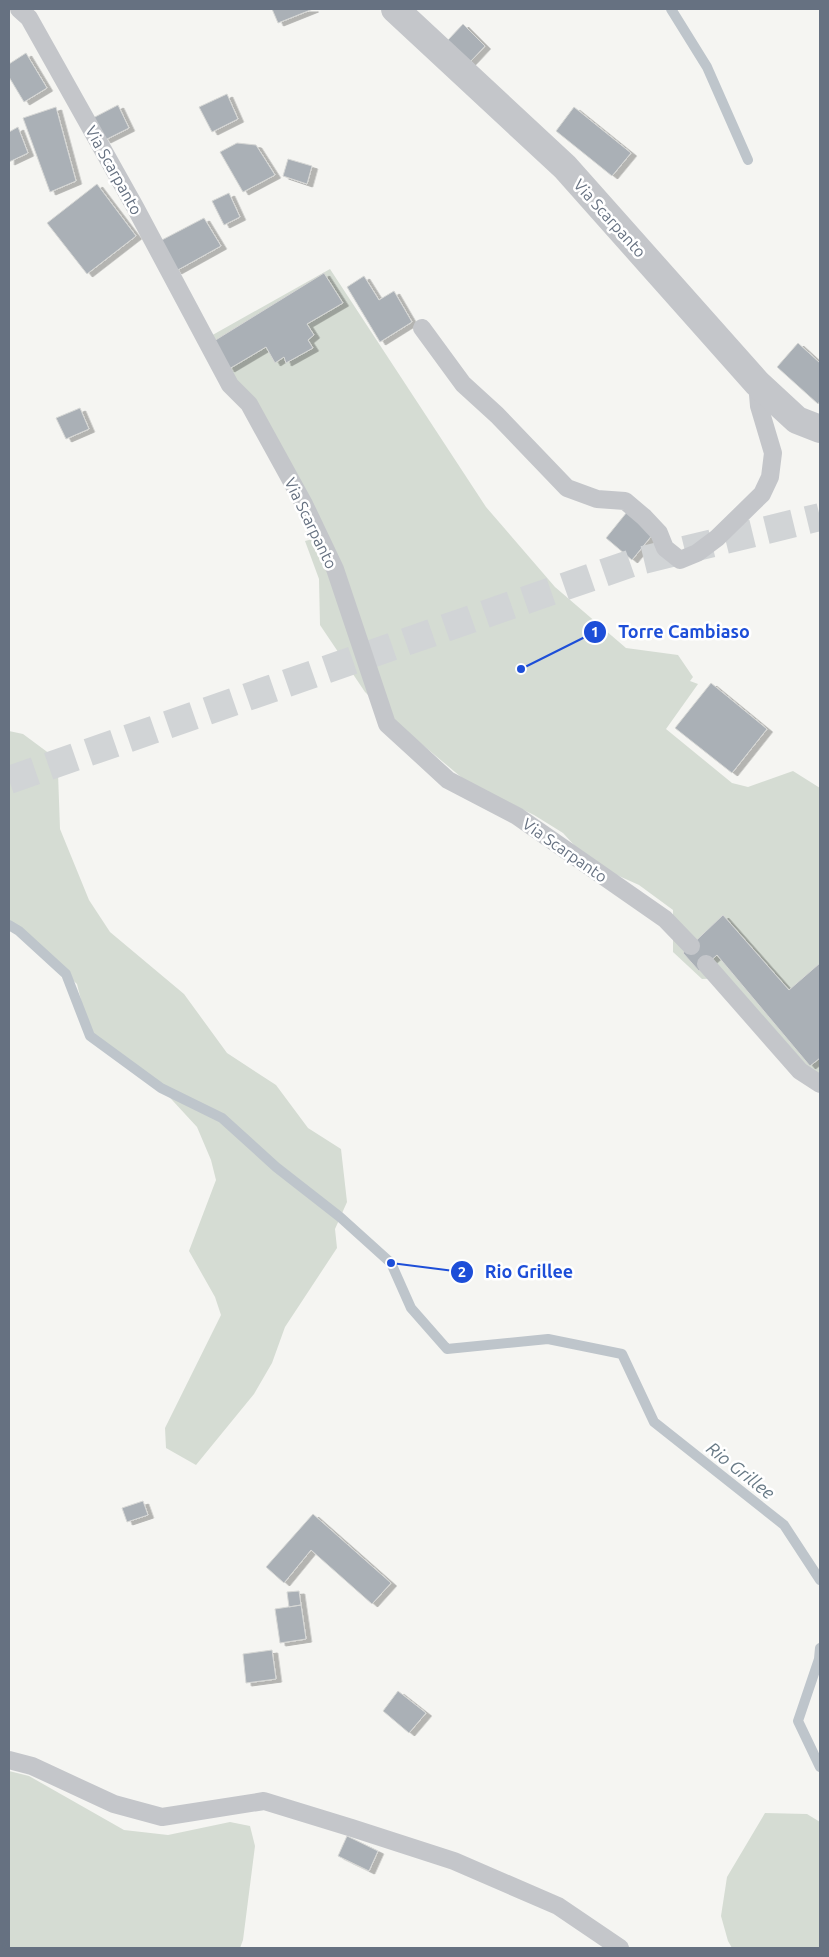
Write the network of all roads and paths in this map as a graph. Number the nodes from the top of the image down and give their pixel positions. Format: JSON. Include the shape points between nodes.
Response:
{"nodes":[{"id":1,"x":19,"y":9,"type":"edge"},
{"id":2,"x":395,"y":9,"type":"edge"},
{"id":3,"x":422,"y":328,"type":"dead end"},
{"id":4,"x":757,"y":383,"type":"junction"},
{"id":5,"x":820,"y":429,"type":"edge"},
{"id":6,"x":691,"y":946,"type":"dead end"},
{"id":7,"x":706,"y":964,"type":"dead end"},
{"id":8,"x":820,"y":1084,"type":"edge"},
{"id":9,"x":9,"y":1760,"type":"edge"},
{"id":10,"x":620,"y":1948,"type":"edge"}],
"edges":[{"from":1,"to":6,"type":"lane","name":"Via Scarpanto","via":[[30,18],[230,385],[249,404],[304,504],[335,568],[387,724],[448,780],[517,816],[665,919]]},
{"from":2,"to":4,"type":"street","name":"Via Scarpanto","via":[[565,167]]},
{"from":3,"to":4,"type":"lane","via":[[463,384],[568,488],[597,500],[625,501],[659,533],[665,548],[680,560],[697,553],[717,538],[762,494],[770,477],[773,453],[759,406]]},
{"from":4,"to":5,"type":"street","name":"Via Scarpanto","via":[[797,420]]},
{"from":7,"to":8,"type":"lane","via":[[800,1071]]},
{"from":9,"to":10,"type":"lane","via":[[32,1766],[114,1804],[162,1817],[264,1801],[454,1861],[558,1906]]}]}
